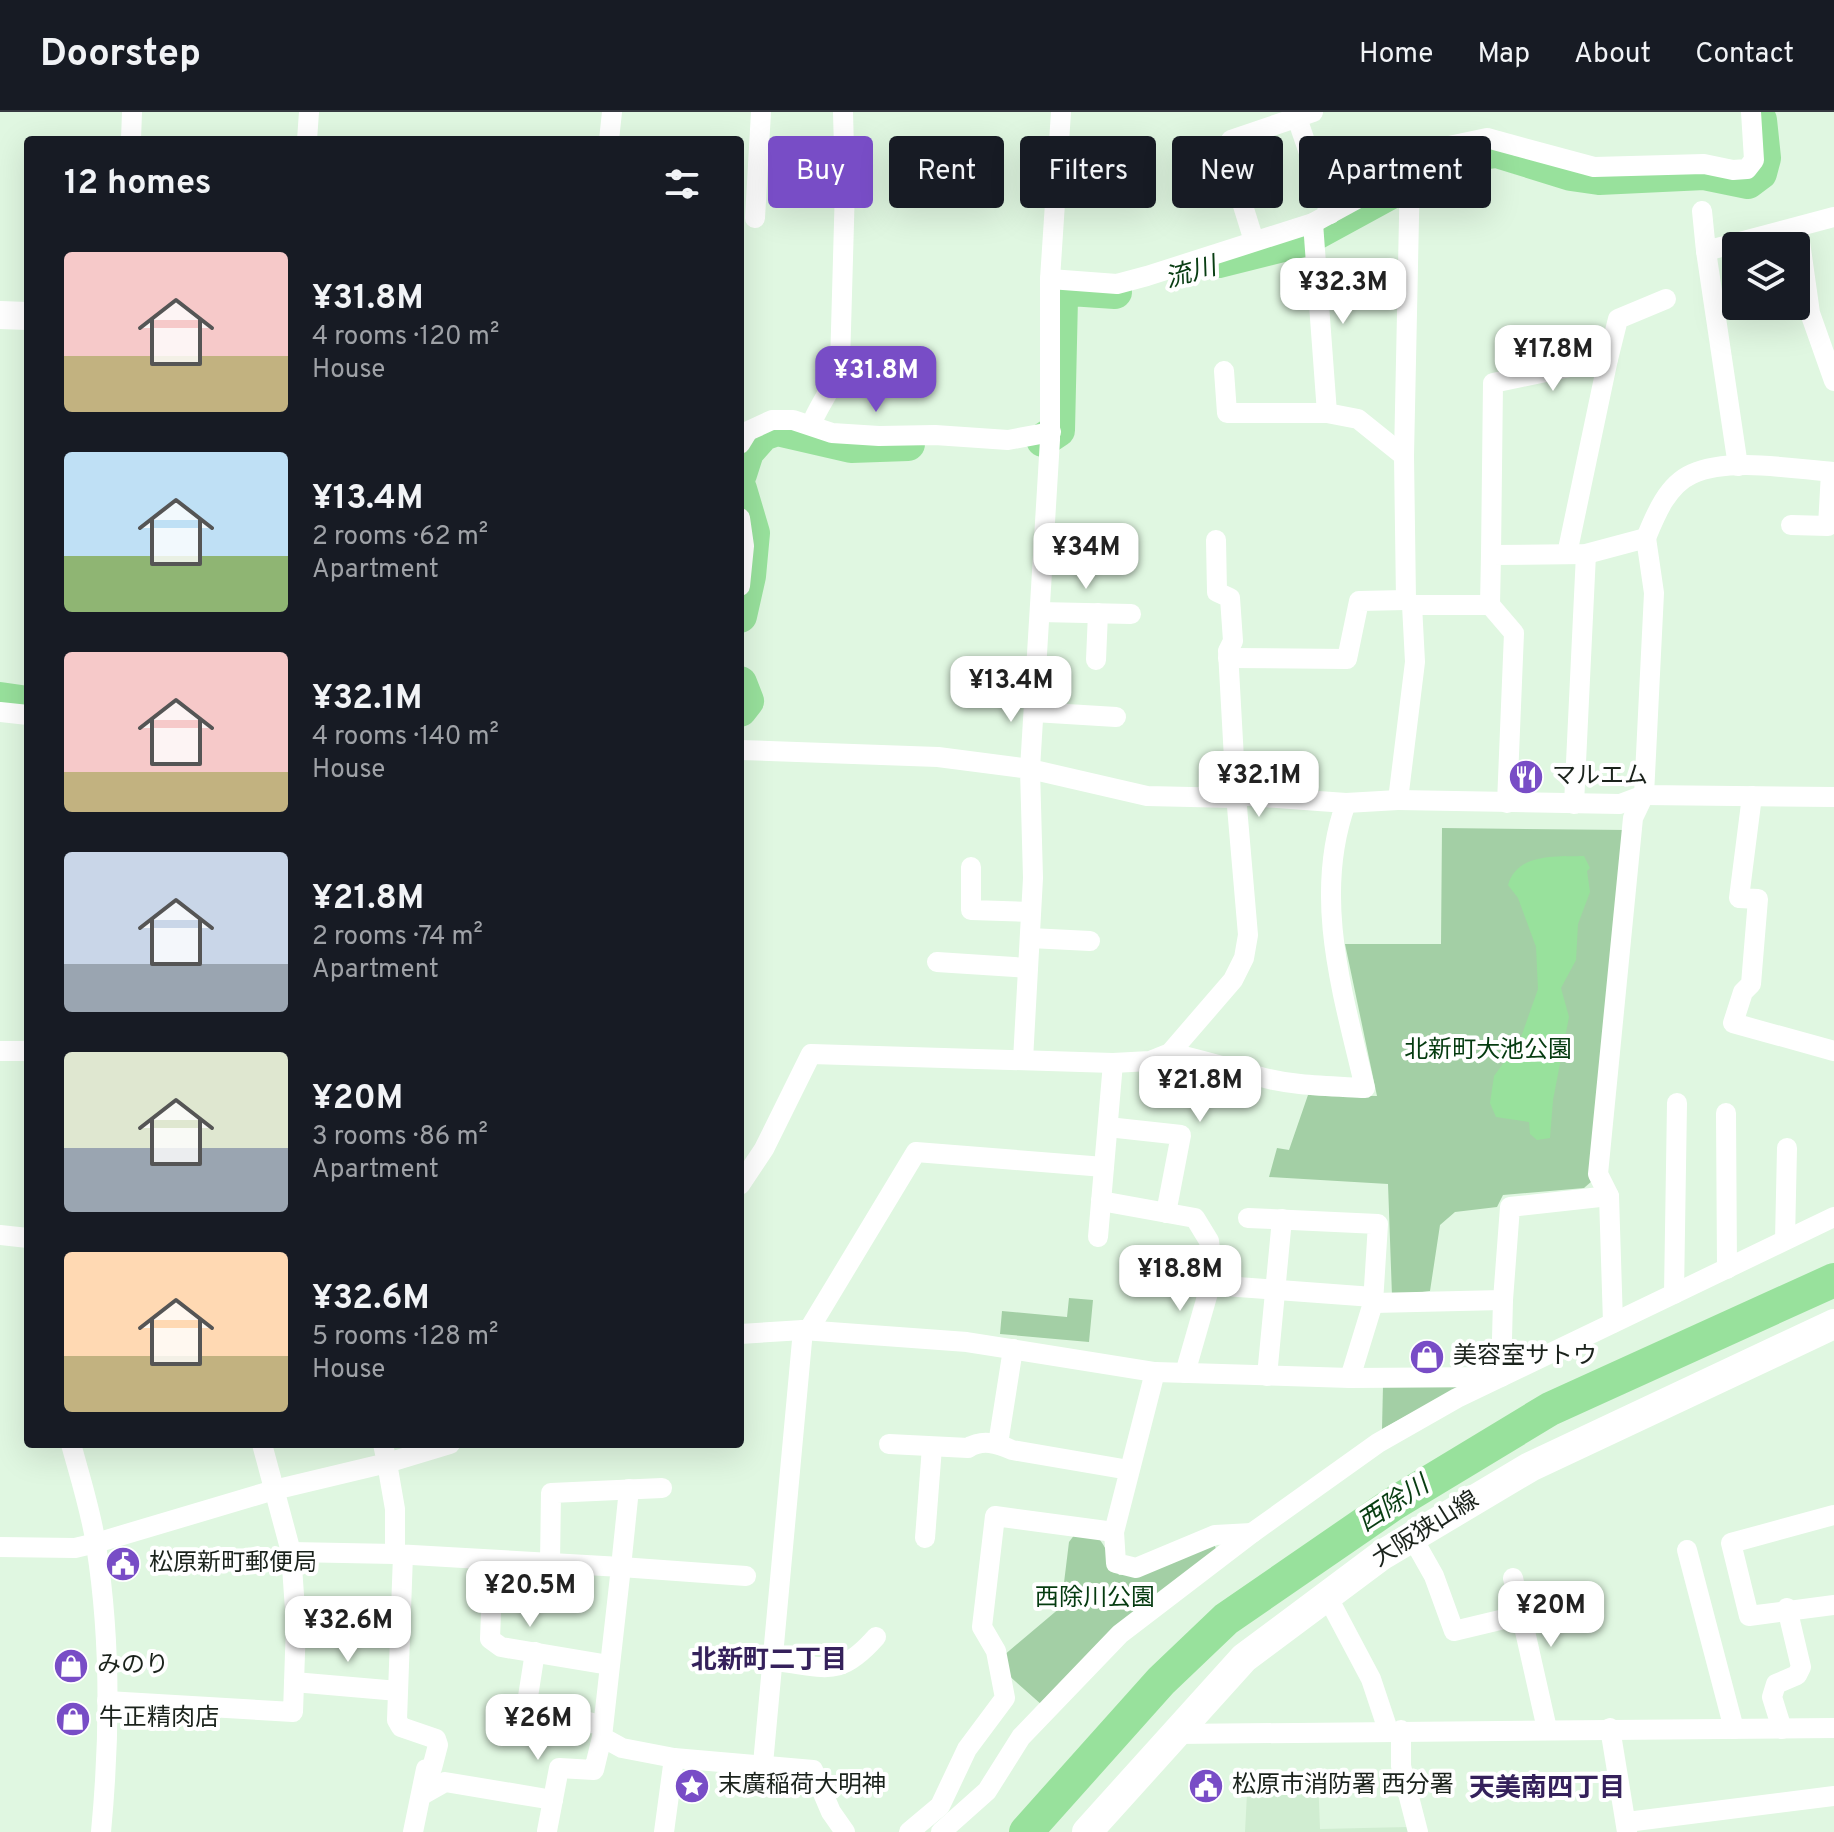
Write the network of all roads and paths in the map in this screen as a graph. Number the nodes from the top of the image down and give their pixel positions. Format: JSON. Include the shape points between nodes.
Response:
{"nodes":[{"id":1,"x":132,"y":112,"type":"edge"},
{"id":2,"x":309,"y":112,"type":"edge"},
{"id":3,"x":612,"y":112,"type":"edge"},
{"id":4,"x":761,"y":112,"type":"edge"},
{"id":5,"x":843,"y":112,"type":"edge"},
{"id":6,"x":1061,"y":112,"type":"edge"},
{"id":7,"x":1751,"y":112,"type":"edge"},
{"id":8,"x":1305,"y":115,"type":"edge"},
{"id":9,"x":131,"y":136,"type":"edge"},
{"id":10,"x":307,"y":136,"type":"edge"},
{"id":11,"x":609,"y":136,"type":"edge"},
{"id":12,"x":1243,"y":136,"type":"edge"},
{"id":13,"x":1491,"y":139,"type":"edge"},
{"id":14,"x":749,"y":179,"type":"edge"},
{"id":15,"x":1244,"y":208,"type":"edge"},
{"id":16,"x":1355,"y":208,"type":"edge"},
{"id":17,"x":1409,"y":208,"type":"edge"},
{"id":18,"x":1702,"y":211,"type":"dead end"},
{"id":19,"x":1834,"y":217,"type":"edge"},
{"id":20,"x":755,"y":218,"type":"dead end"},
{"id":21,"x":1318,"y":227,"type":"junction"},
{"id":22,"x":1798,"y":228,"type":"junction"},
{"id":23,"x":1254,"y":241,"type":"junction"},
{"id":24,"x":1706,"y":251,"type":"junction"},
{"id":25,"x":1050,"y":279,"type":"junction"},
{"id":26,"x":1666,"y":299,"type":"dead end"},
{"id":27,"x":0,"y":315,"type":"edge"},
{"id":28,"x":24,"y":316,"type":"edge"},
{"id":29,"x":1608,"y":359,"type":"junction"},
{"id":30,"x":1224,"y":371,"type":"dead end"},
{"id":31,"x":1834,"y":381,"type":"edge"},
{"id":32,"x":1327,"y":413,"type":"junction"},
{"id":33,"x":811,"y":425,"type":"junction"},
{"id":34,"x":744,"y":432,"type":"edge"},
{"id":35,"x":1050,"y":436,"type":"junction"},
{"id":36,"x":1404,"y":456,"type":"junction"},
{"id":37,"x":1738,"y":466,"type":"junction"},
{"id":38,"x":1832,"y":472,"type":"edge"},
{"id":39,"x":1791,"y":525,"type":"dead end"},
{"id":40,"x":1646,"y":538,"type":"junction"},
{"id":41,"x":1216,"y":540,"type":"dead end"},
{"id":42,"x":1577,"y":554,"type":"junction"},
{"id":43,"x":1491,"y":555,"type":"junction"},
{"id":44,"x":1409,"y":602,"type":"junction"},
{"id":45,"x":1490,"y":605,"type":"junction"},
{"id":46,"x":1040,"y":612,"type":"junction"},
{"id":47,"x":1098,"y":613,"type":"junction"},
{"id":48,"x":1131,"y":614,"type":"dead end"},
{"id":49,"x":1228,"y":658,"type":"junction"},
{"id":50,"x":1096,"y":660,"type":"dead end"},
{"id":51,"x":0,"y":712,"type":"edge"},
{"id":52,"x":1034,"y":712,"type":"junction"},
{"id":53,"x":24,"y":715,"type":"edge"},
{"id":54,"x":1116,"y":717,"type":"dead end"},
{"id":55,"x":744,"y":748,"type":"edge"},
{"id":56,"x":1030,"y":769,"type":"junction"},
{"id":57,"x":1644,"y":795,"type":"junction"},
{"id":58,"x":1752,"y":796,"type":"junction"},
{"id":59,"x":1235,"y":797,"type":"junction"},
{"id":60,"x":1834,"y":797,"type":"edge"},
{"id":61,"x":1398,"y":800,"type":"junction"},
{"id":62,"x":1346,"y":803,"type":"junction"},
{"id":63,"x":1507,"y":803,"type":"junction"},
{"id":64,"x":1574,"y":804,"type":"junction"},
{"id":65,"x":971,"y":867,"type":"dead end"},
{"id":66,"x":1031,"y":912,"type":"junction"},
{"id":67,"x":1030,"y":938,"type":"junction"},
{"id":68,"x":1090,"y":941,"type":"dead end"},
{"id":69,"x":937,"y":962,"type":"dead end"},
{"id":70,"x":1028,"y":968,"type":"junction"},
{"id":71,"x":0,"y":1051,"type":"edge"},
{"id":72,"x":24,"y":1051,"type":"edge"},
{"id":73,"x":1834,"y":1051,"type":"edge"},
{"id":74,"x":1170,"y":1053,"type":"junction"},
{"id":75,"x":1023,"y":1060,"type":"junction"},
{"id":76,"x":1113,"y":1063,"type":"junction"},
{"id":77,"x":1677,"y":1103,"type":"dead end"},
{"id":78,"x":1726,"y":1113,"type":"dead end"},
{"id":79,"x":1108,"y":1127,"type":"junction"},
{"id":80,"x":1787,"y":1148,"type":"dead end"},
{"id":81,"x":1104,"y":1167,"type":"junction"},
{"id":82,"x":744,"y":1179,"type":"edge"},
{"id":83,"x":1609,"y":1196,"type":"junction"},
{"id":84,"x":1101,"y":1201,"type":"junction"},
{"id":85,"x":1166,"y":1213,"type":"junction"},
{"id":86,"x":1834,"y":1217,"type":"edge"},
{"id":87,"x":1248,"y":1218,"type":"dead end"},
{"id":88,"x":1282,"y":1219,"type":"junction"},
{"id":89,"x":0,"y":1235,"type":"edge"},
{"id":90,"x":1098,"y":1237,"type":"dead end"},
{"id":91,"x":24,"y":1238,"type":"edge"},
{"id":92,"x":1785,"y":1240,"type":"junction"},
{"id":93,"x":1727,"y":1269,"type":"junction"},
{"id":94,"x":1213,"y":1275,"type":"junction"},
{"id":95,"x":1275,"y":1290,"type":"junction"},
{"id":96,"x":1674,"y":1294,"type":"junction"},
{"id":97,"x":1373,"y":1300,"type":"junction"},
{"id":98,"x":1503,"y":1300,"type":"junction"},
{"id":99,"x":1613,"y":1323,"type":"junction"},
{"id":100,"x":1834,"y":1324,"type":"edge"},
{"id":101,"x":806,"y":1331,"type":"junction"},
{"id":102,"x":744,"y":1334,"type":"edge"},
{"id":103,"x":1013,"y":1349,"type":"junction"},
{"id":104,"x":1155,"y":1372,"type":"junction"},
{"id":105,"x":1185,"y":1373,"type":"junction"},
{"id":106,"x":1267,"y":1376,"type":"junction"},
{"id":107,"x":1501,"y":1377,"type":"junction"},
{"id":108,"x":1350,"y":1378,"type":"junction"},
{"id":109,"x":889,"y":1444,"type":"dead end"},
{"id":110,"x":998,"y":1444,"type":"junction"},
{"id":111,"x":932,"y":1447,"type":"junction"},
{"id":112,"x":72,"y":1448,"type":"edge"},
{"id":113,"x":263,"y":1448,"type":"edge"},
{"id":114,"x":421,"y":1448,"type":"edge"},
{"id":115,"x":385,"y":1453,"type":"edge"},
{"id":116,"x":1129,"y":1470,"type":"junction"},
{"id":117,"x":662,"y":1488,"type":"dead end"},
{"id":118,"x":629,"y":1489,"type":"junction"},
{"id":119,"x":274,"y":1490,"type":"junction"},
{"id":120,"x":1834,"y":1515,"type":"edge"},
{"id":121,"x":1114,"y":1532,"type":"junction"},
{"id":122,"x":1252,"y":1533,"type":"junction"},
{"id":123,"x":1412,"y":1537,"type":"junction"},
{"id":124,"x":925,"y":1538,"type":"dead end"},
{"id":125,"x":96,"y":1543,"type":"junction"},
{"id":126,"x":0,"y":1547,"type":"edge"},
{"id":127,"x":1687,"y":1550,"type":"dead end"},
{"id":128,"x":291,"y":1552,"type":"junction"},
{"id":129,"x":399,"y":1554,"type":"junction"},
{"id":130,"x":493,"y":1560,"type":"junction"},
{"id":131,"x":550,"y":1563,"type":"junction"},
{"id":132,"x":621,"y":1567,"type":"junction"},
{"id":133,"x":746,"y":1576,"type":"dead end"},
{"id":134,"x":1513,"y":1578,"type":"dead end"},
{"id":135,"x":1327,"y":1596,"type":"junction"},
{"id":136,"x":1834,"y":1605,"type":"edge"},
{"id":137,"x":1787,"y":1608,"type":"junction"},
{"id":138,"x":1521,"y":1615,"type":"junction"},
{"id":139,"x":876,"y":1637,"type":"dead end"},
{"id":140,"x":535,"y":1652,"type":"junction"},
{"id":141,"x":773,"y":1661,"type":"junction"},
{"id":142,"x":609,"y":1665,"type":"junction"},
{"id":143,"x":294,"y":1682,"type":"junction"},
{"id":144,"x":398,"y":1691,"type":"junction"},
{"id":145,"x":107,"y":1701,"type":"junction"},
{"id":146,"x":1610,"y":1728,"type":"junction"},
{"id":147,"x":1834,"y":1728,"type":"edge"},
{"id":148,"x":1547,"y":1729,"type":"junction"},
{"id":149,"x":1734,"y":1729,"type":"junction"},
{"id":150,"x":1782,"y":1729,"type":"junction"},
{"id":151,"x":1395,"y":1730,"type":"junction"},
{"id":152,"x":602,"y":1731,"type":"junction"},
{"id":153,"x":1175,"y":1734,"type":"junction"},
{"id":154,"x":674,"y":1758,"type":"junction"},
{"id":155,"x":763,"y":1764,"type":"junction"},
{"id":156,"x":422,"y":1795,"type":"junction"},
{"id":157,"x":1834,"y":1796,"type":"edge"},
{"id":158,"x":553,"y":1800,"type":"junction"},
{"id":159,"x":1627,"y":1827,"type":"edge"},
{"id":160,"x":547,"y":1831,"type":"edge"},
{"id":161,"x":101,"y":1832,"type":"edge"},
{"id":162,"x":413,"y":1832,"type":"edge"},
{"id":163,"x":664,"y":1832,"type":"edge"},
{"id":164,"x":845,"y":1832,"type":"edge"},
{"id":165,"x":909,"y":1832,"type":"edge"},
{"id":166,"x":941,"y":1832,"type":"edge"},
{"id":167,"x":1087,"y":1832,"type":"edge"},
{"id":168,"x":1418,"y":1832,"type":"edge"}],
"edges":[{"from":1,"to":9,"type":"street"},
{"from":2,"to":10,"type":"street"},
{"from":3,"to":11,"type":"street"},
{"from":4,"to":14,"type":"street"},
{"from":5,"to":33,"type":"street","via":[[840,365]]},
{"from":6,"to":25,"type":"street"},
{"from":7,"to":13,"type":"street","via":[[1754,160],[1747,169],[1704,164],[1594,167]]},
{"from":8,"to":12,"type":"street"},
{"from":8,"to":21,"type":"street"},
{"from":14,"to":20,"type":"street"},
{"from":15,"to":23,"type":"street"},
{"from":16,"to":21,"type":"street"},
{"from":17,"to":36,"type":"street"},
{"from":18,"to":24,"type":"street"},
{"from":19,"to":22,"type":"street"},
{"from":21,"to":23,"type":"street"},
{"from":21,"to":32,"type":"street"},
{"from":22,"to":24,"type":"street"},
{"from":22,"to":31,"type":"street","via":[[1810,313]]},
{"from":23,"to":25,"type":"street","via":[[1117,284]]},
{"from":24,"to":37,"type":"street"},
{"from":25,"to":35,"type":"street"},
{"from":26,"to":29,"type":"street","via":[[1618,319]]},
{"from":27,"to":28,"type":"street"},
{"from":29,"to":42,"type":"street"},
{"from":29,"to":43,"type":"street","via":[[1493,383]]},
{"from":30,"to":32,"type":"street","via":[[1227,413]]},
{"from":32,"to":36,"type":"street","via":[[1358,419]]},
{"from":33,"to":34,"type":"street","via":[[772,420]]},
{"from":33,"to":35,"type":"street","via":[[832,433],[1008,440]]},
{"from":35,"to":46,"type":"street"},
{"from":36,"to":44,"type":"street"},
{"from":37,"to":38,"type":"street"},
{"from":37,"to":40,"type":"street","via":[[1690,474],[1662,502]]},
{"from":38,"to":39,"type":"street","via":[[1828,526]]},
{"from":40,"to":42,"type":"street"},
{"from":40,"to":57,"type":"street","via":[[1654,593]]},
{"from":41,"to":49,"type":"street","via":[[1217,592],[1230,598],[1233,641]]},
{"from":42,"to":43,"type":"street"},
{"from":42,"to":64,"type":"street"},
{"from":43,"to":45,"type":"street"},
{"from":44,"to":45,"type":"street"},
{"from":44,"to":49,"type":"street","via":[[1359,601],[1347,659]]},
{"from":44,"to":61,"type":"street","via":[[1415,662]]},
{"from":45,"to":63,"type":"street","via":[[1514,633]]},
{"from":46,"to":47,"type":"street"},
{"from":46,"to":52,"type":"street"},
{"from":47,"to":48,"type":"street"},
{"from":47,"to":50,"type":"street"},
{"from":49,"to":59,"type":"street"},
{"from":51,"to":53,"type":"street"},
{"from":52,"to":54,"type":"street"},
{"from":52,"to":56,"type":"street"},
{"from":55,"to":56,"type":"street","via":[[938,757]]},
{"from":56,"to":59,"type":"street","via":[[1147,796]]},
{"from":56,"to":66,"type":"street"},
{"from":57,"to":58,"type":"street"},
{"from":57,"to":64,"type":"street","via":[[1620,804]]},
{"from":57,"to":83,"type":"street","via":[[1633,818],[1598,1174]]},
{"from":58,"to":60,"type":"street"},
{"from":58,"to":73,"type":"street","via":[[1739,898],[1758,899],[1751,984],[1733,1023]]},
{"from":59,"to":62,"type":"street"},
{"from":59,"to":74,"type":"street","via":[[1248,935],[1244,958],[1233,980]]},
{"from":61,"to":62,"type":"street"},
{"from":61,"to":63,"type":"street"},
{"from":62,"to":74,"type":"street","via":[[1334,836],[1329,879],[1335,959],[1365,1088],[1305,1084]]},
{"from":63,"to":64,"type":"street"},
{"from":65,"to":66,"type":"street","via":[[971,910]]},
{"from":66,"to":67,"type":"street"},
{"from":67,"to":68,"type":"street"},
{"from":67,"to":70,"type":"street"},
{"from":69,"to":70,"type":"street"},
{"from":70,"to":75,"type":"street"},
{"from":71,"to":72,"type":"street"},
{"from":74,"to":76,"type":"street","via":[[1150,1061]]},
{"from":75,"to":76,"type":"street"},
{"from":75,"to":82,"type":"street","via":[[811,1054]]},
{"from":76,"to":79,"type":"street"},
{"from":77,"to":96,"type":"street"},
{"from":78,"to":93,"type":"street"},
{"from":79,"to":81,"type":"street"},
{"from":79,"to":85,"type":"street","via":[[1181,1135]]},
{"from":80,"to":92,"type":"street"},
{"from":81,"to":84,"type":"street"},
{"from":81,"to":101,"type":"street","via":[[916,1152]]},
{"from":83,"to":98,"type":"street","via":[[1510,1207]]},
{"from":83,"to":99,"type":"street"},
{"from":84,"to":85,"type":"street"},
{"from":84,"to":90,"type":"street"},
{"from":85,"to":94,"type":"street","via":[[1195,1218],[1209,1241]]},
{"from":86,"to":92,"type":"street"},
{"from":87,"to":88,"type":"street"},
{"from":88,"to":95,"type":"street"},
{"from":88,"to":97,"type":"street","via":[[1378,1224]]},
{"from":89,"to":91,"type":"street"},
{"from":92,"to":93,"type":"street"},
{"from":93,"to":96,"type":"street"},
{"from":94,"to":95,"type":"street"},
{"from":94,"to":105,"type":"street"},
{"from":95,"to":97,"type":"street"},
{"from":95,"to":106,"type":"street"},
{"from":96,"to":99,"type":"street"},
{"from":97,"to":98,"type":"street"},
{"from":97,"to":108,"type":"street"},
{"from":98,"to":107,"type":"street"},
{"from":99,"to":107,"type":"street"},
{"from":100,"to":123,"type":"main road","name":"大阪狭山線","via":[[1530,1467]]},
{"from":101,"to":102,"type":"street"},
{"from":101,"to":103,"type":"street"},
{"from":101,"to":141,"type":"street"},
{"from":103,"to":104,"type":"street"},
{"from":103,"to":110,"type":"street"},
{"from":104,"to":105,"type":"street"},
{"from":104,"to":116,"type":"street"},
{"from":105,"to":106,"type":"street"},
{"from":106,"to":108,"type":"street"},
{"from":107,"to":108,"type":"street"},
{"from":107,"to":122,"type":"street","via":[[1378,1443]]},
{"from":109,"to":111,"type":"street"},
{"from":110,"to":111,"type":"street"},
{"from":110,"to":116,"type":"street"},
{"from":111,"to":124,"type":"street"},
{"from":112,"to":125,"type":"street"},
{"from":113,"to":119,"type":"street"},
{"from":114,"to":115,"type":"street"},
{"from":115,"to":119,"type":"street"},
{"from":115,"to":129,"type":"street"},
{"from":116,"to":121,"type":"street"},
{"from":117,"to":118,"type":"street"},
{"from":118,"to":131,"type":"street","via":[[551,1493]]},
{"from":118,"to":132,"type":"street"},
{"from":119,"to":125,"type":"street"},
{"from":119,"to":128,"type":"street"},
{"from":120,"to":137,"type":"street","via":[[1731,1543],[1749,1616]]},
{"from":121,"to":122,"type":"street","via":[[1116,1563],[1136,1568],[1215,1535]]},
{"from":121,"to":165,"type":"street","via":[[995,1516],[982,1627],[996,1651],[1005,1698],[967,1749],[940,1806]]},
{"from":122,"to":166,"type":"street","via":[[1120,1634],[1021,1737],[987,1791]]},
{"from":123,"to":135,"type":"main road","name":"大阪狭山線"},
{"from":123,"to":138,"type":"street","via":[[1434,1576],[1454,1631]]},
{"from":125,"to":126,"type":"street","via":[[75,1548]]},
{"from":125,"to":145,"type":"street"},
{"from":127,"to":149,"type":"street"},
{"from":128,"to":129,"type":"street"},
{"from":128,"to":143,"type":"street"},
{"from":129,"to":130,"type":"street"},
{"from":129,"to":144,"type":"street"},
{"from":130,"to":131,"type":"street"},
{"from":130,"to":140,"type":"street","via":[[490,1639],[501,1647]]},
{"from":131,"to":132,"type":"street"},
{"from":132,"to":133,"type":"street"},
{"from":132,"to":142,"type":"street"},
{"from":134,"to":138,"type":"street"},
{"from":135,"to":151,"type":"street"},
{"from":135,"to":153,"type":"main road","name":"大阪狭山線","via":[[1244,1658]]},
{"from":136,"to":137,"type":"street"},
{"from":137,"to":150,"type":"street","via":[[1801,1667],[1797,1675],[1776,1684],[1772,1697]]},
{"from":138,"to":148,"type":"street"},
{"from":139,"to":141,"type":"street","via":[[841,1668]]},
{"from":140,"to":142,"type":"street"},
{"from":140,"to":152,"type":"street","via":[[527,1703]]},
{"from":141,"to":155,"type":"street"},
{"from":142,"to":152,"type":"street"},
{"from":143,"to":144,"type":"street"},
{"from":143,"to":145,"type":"street","via":[[293,1712]]},
{"from":144,"to":156,"type":"street","via":[[401,1727],[436,1739],[438,1745],[432,1768],[426,1769]]},
{"from":145,"to":161,"type":"street","via":[[109,1754]]},
{"from":146,"to":148,"type":"street"},
{"from":146,"to":149,"type":"street"},
{"from":146,"to":159,"type":"street"},
{"from":147,"to":150,"type":"street"},
{"from":148,"to":151,"type":"street"},
{"from":149,"to":150,"type":"street"},
{"from":151,"to":153,"type":"street"},
{"from":151,"to":168,"type":"street"},
{"from":152,"to":154,"type":"street","via":[[622,1748]]},
{"from":152,"to":158,"type":"street","via":[[594,1770],[559,1768]]},
{"from":153,"to":167,"type":"main road","name":"大阪狭山線"},
{"from":154,"to":155,"type":"street"},
{"from":154,"to":163,"type":"street"},
{"from":155,"to":164,"type":"street","via":[[813,1770]]},
{"from":156,"to":158,"type":"street","via":[[445,1782]]},
{"from":156,"to":162,"type":"street"},
{"from":157,"to":159,"type":"street"},
{"from":158,"to":160,"type":"street"}]}
